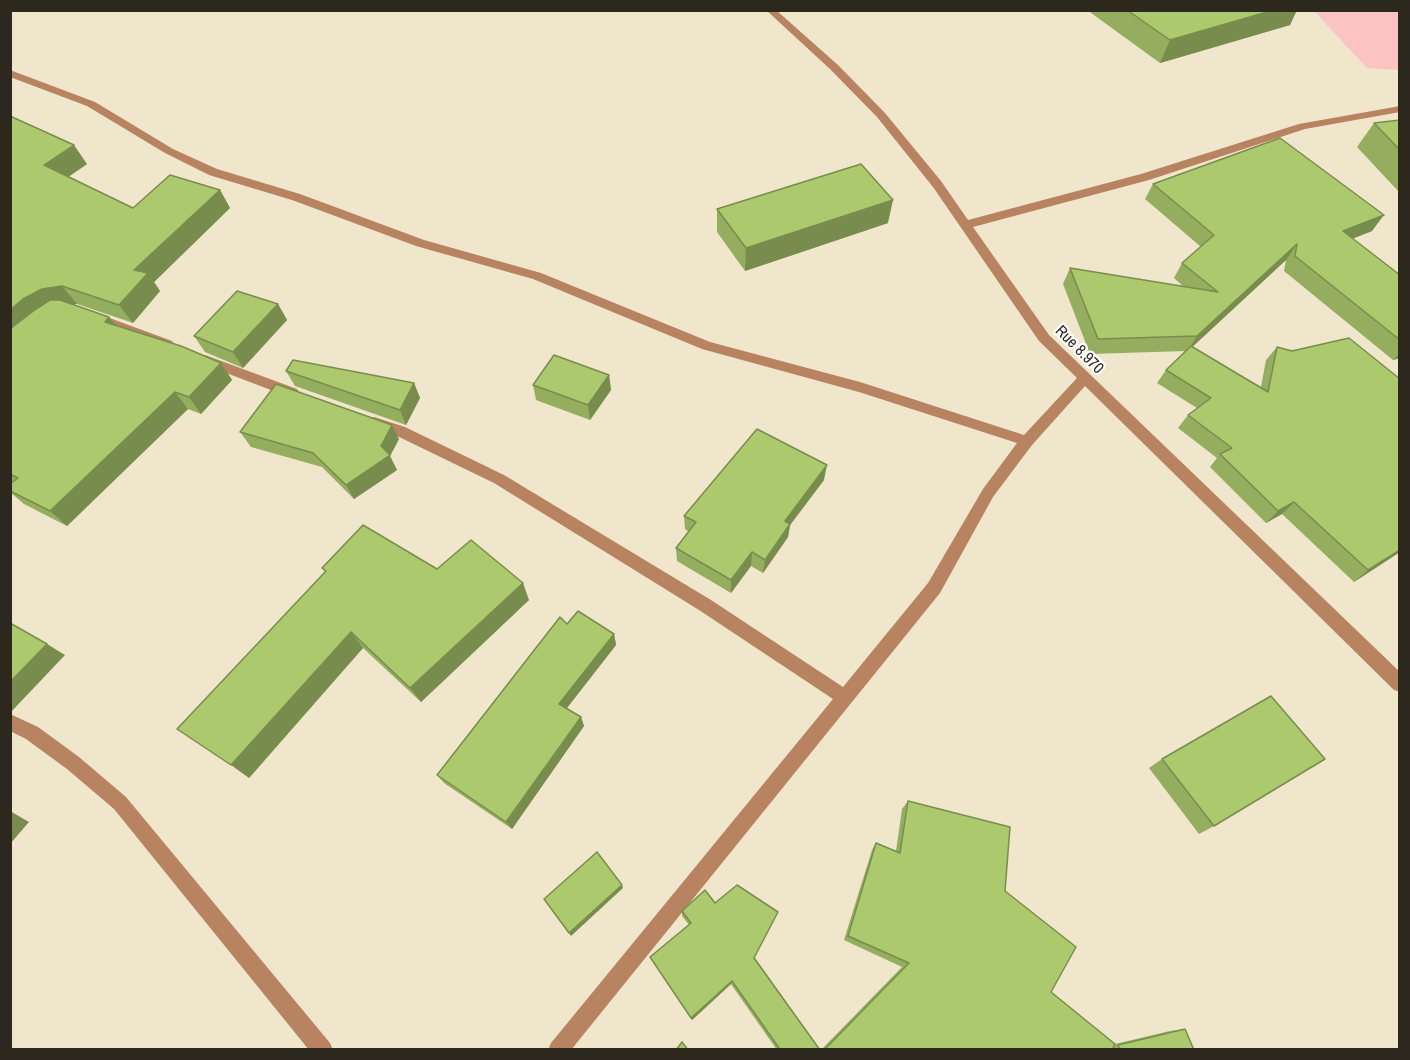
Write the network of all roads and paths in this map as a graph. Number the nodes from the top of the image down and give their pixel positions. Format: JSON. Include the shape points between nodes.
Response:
{"nodes":[{"id":1,"x":770,"y":10,"type":"edge"},
{"id":2,"x":10,"y":73,"type":"edge"},
{"id":3,"x":1400,"y":109,"type":"edge"},
{"id":4,"x":965,"y":225,"type":"junction"},
{"id":5,"x":86,"y":315,"type":"edge"},
{"id":6,"x":1084,"y":379,"type":"junction"},
{"id":7,"x":301,"y":396,"type":"edge"},
{"id":8,"x":356,"y":416,"type":"edge"},
{"id":9,"x":1028,"y":441,"type":"junction"},
{"id":10,"x":1400,"y":684,"type":"edge"},
{"id":11,"x":844,"y":697,"type":"junction"},
{"id":12,"x":10,"y":722,"type":"edge"},
{"id":13,"x":323,"y":1050,"type":"edge"},
{"id":14,"x":558,"y":1050,"type":"edge"}],
"edges":[{"from":1,"to":4,"type":"street","name":"Rue 8.970","via":[[881,114]]},
{"from":2,"to":9,"type":"street","via":[[91,105],[213,172],[296,197],[420,243],[537,276],[707,346],[860,387]]},
{"from":3,"to":4,"type":"street","via":[[1303,126],[1145,177]]},
{"from":4,"to":6,"type":"street","name":"Rue 8.970","via":[[1024,313]]},
{"from":5,"to":7,"type":"street"},
{"from":6,"to":9,"type":"street"},
{"from":6,"to":10,"type":"street","name":"Rue 8.970"},
{"from":8,"to":11,"type":"street","via":[[400,431],[499,479],[705,605]]},
{"from":9,"to":11,"type":"street","via":[[988,493],[934,588]]},
{"from":11,"to":14,"type":"street"},
{"from":12,"to":13,"type":"street","via":[[74,763],[120,803]]}]}
